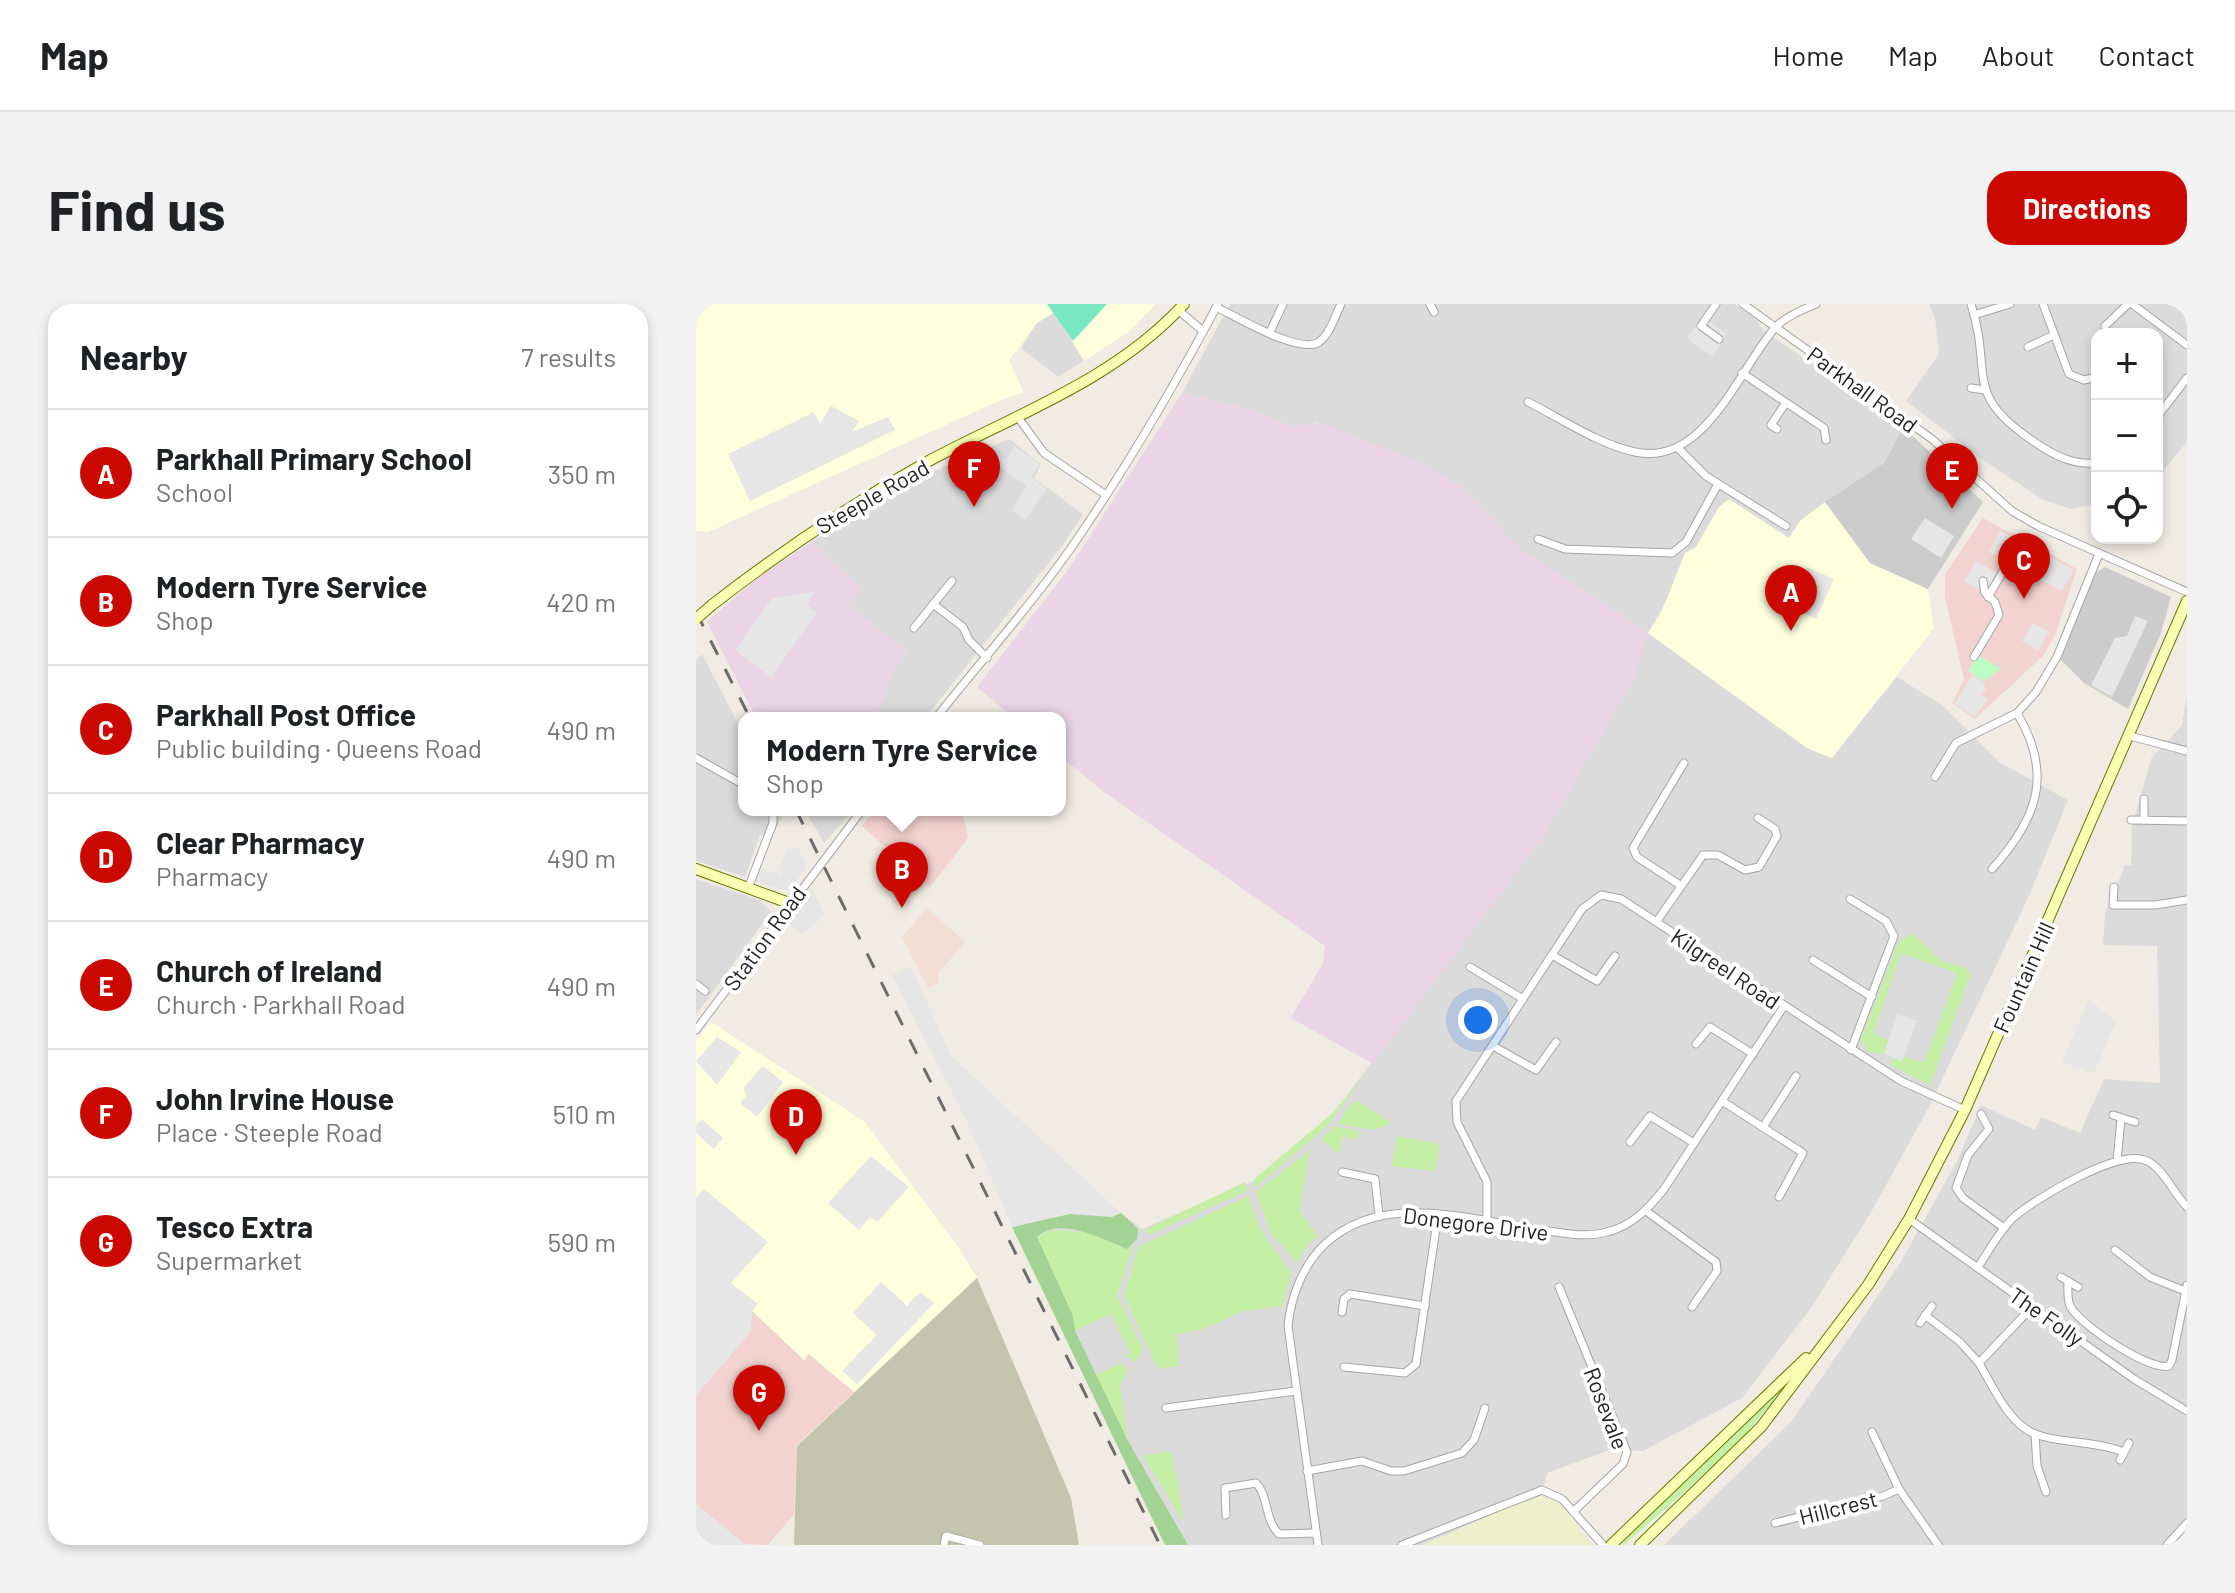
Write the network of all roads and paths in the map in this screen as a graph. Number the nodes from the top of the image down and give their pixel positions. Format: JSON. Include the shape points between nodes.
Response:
{"nodes":[{"id":1,"x":1283,"y":304,"type":"edge"},
{"id":2,"x":1341,"y":304,"type":"edge"},
{"id":3,"x":1716,"y":304,"type":"edge"},
{"id":4,"x":1743,"y":304,"type":"edge"},
{"id":5,"x":1816,"y":304,"type":"edge"},
{"id":6,"x":1971,"y":304,"type":"edge"},
{"id":7,"x":2010,"y":304,"type":"edge"},
{"id":8,"x":2043,"y":304,"type":"edge"},
{"id":9,"x":2130,"y":304,"type":"edge"},
{"id":10,"x":1217,"y":306,"type":"edge"},
{"id":11,"x":1181,"y":307,"type":"edge"},
{"id":12,"x":1974,"y":315,"type":"junction"},
{"id":13,"x":2105,"y":326,"type":"dead end"},
{"id":14,"x":1776,"y":327,"type":"junction"},
{"id":15,"x":1203,"y":331,"type":"junction"},
{"id":16,"x":1270,"y":332,"type":"junction"},
{"id":17,"x":2054,"y":335,"type":"junction"},
{"id":18,"x":1719,"y":339,"type":"dead end"},
{"id":19,"x":2187,"y":345,"type":"edge"},
{"id":20,"x":2028,"y":347,"type":"dead end"},
{"id":21,"x":1742,"y":373,"type":"junction"},
{"id":22,"x":2091,"y":378,"type":"edge"},
{"id":23,"x":2187,"y":378,"type":"edge"},
{"id":24,"x":1971,"y":388,"type":"dead end"},
{"id":25,"x":1985,"y":390,"type":"junction"},
{"id":26,"x":1528,"y":402,"type":"dead end"},
{"id":27,"x":1785,"y":404,"type":"junction"},
{"id":28,"x":2163,"y":409,"type":"edge"},
{"id":29,"x":1017,"y":416,"type":"junction"},
{"id":30,"x":1777,"y":429,"type":"dead end"},
{"id":31,"x":1826,"y":440,"type":"dead end"},
{"id":32,"x":1679,"y":449,"type":"junction"},
{"id":33,"x":2091,"y":463,"type":"edge"},
{"id":34,"x":1718,"y":484,"type":"junction"},
{"id":35,"x":1106,"y":495,"type":"junction"},
{"id":36,"x":1786,"y":526,"type":"dead end"},
{"id":37,"x":1538,"y":539,"type":"dead end"},
{"id":38,"x":2015,"y":551,"type":"dead end"},
{"id":39,"x":2099,"y":554,"type":"junction"},
{"id":40,"x":952,"y":581,"type":"dead end"},
{"id":41,"x":1983,"y":581,"type":"dead end"},
{"id":42,"x":2187,"y":592,"type":"edge"},
{"id":43,"x":1988,"y":597,"type":"junction"},
{"id":44,"x":2187,"y":601,"type":"edge"},
{"id":45,"x":933,"y":604,"type":"junction"},
{"id":46,"x":696,"y":619,"type":"edge"},
{"id":47,"x":914,"y":628,"type":"dead end"},
{"id":48,"x":1974,"y":657,"type":"dead end"},
{"id":49,"x":987,"y":658,"type":"junction"},
{"id":50,"x":941,"y":712,"type":"edge"},
{"id":51,"x":2017,"y":713,"type":"junction"},
{"id":52,"x":2130,"y":736,"type":"junction"},
{"id":53,"x":2187,"y":751,"type":"edge"},
{"id":54,"x":696,"y":758,"type":"edge"},
{"id":55,"x":1684,"y":763,"type":"dead end"},
{"id":56,"x":1935,"y":777,"type":"dead end"},
{"id":57,"x":738,"y":782,"type":"edge"},
{"id":58,"x":2144,"y":799,"type":"dead end"},
{"id":59,"x":773,"y":816,"type":"edge"},
{"id":60,"x":857,"y":816,"type":"edge"},
{"id":61,"x":1758,"y":818,"type":"dead end"},
{"id":62,"x":2131,"y":820,"type":"dead end"},
{"id":63,"x":2144,"y":820,"type":"junction"},
{"id":64,"x":2187,"y":821,"type":"edge"},
{"id":65,"x":696,"y":869,"type":"edge"},
{"id":66,"x":1992,"y":869,"type":"dead end"},
{"id":67,"x":1680,"y":885,"type":"junction"},
{"id":68,"x":749,"y":886,"type":"junction"},
{"id":69,"x":2114,"y":887,"type":"dead end"},
{"id":70,"x":1850,"y":899,"type":"dead end"},
{"id":71,"x":2187,"y":900,"type":"edge"},
{"id":72,"x":789,"y":903,"type":"junction"},
{"id":73,"x":1657,"y":921,"type":"junction"},
{"id":74,"x":1552,"y":955,"type":"junction"},
{"id":75,"x":1615,"y":956,"type":"dead end"},
{"id":76,"x":1813,"y":960,"type":"dead end"},
{"id":77,"x":1470,"y":967,"type":"dead end"},
{"id":78,"x":696,"y":984,"type":"edge"},
{"id":79,"x":705,"y":991,"type":"dead end"},
{"id":80,"x":1872,"y":997,"type":"junction"},
{"id":81,"x":1523,"y":999,"type":"junction"},
{"id":82,"x":1784,"y":1006,"type":"junction"},
{"id":83,"x":696,"y":1030,"type":"edge"},
{"id":84,"x":1556,"y":1042,"type":"dead end"},
{"id":85,"x":1696,"y":1044,"type":"dead end"},
{"id":86,"x":1493,"y":1046,"type":"junction"},
{"id":87,"x":1851,"y":1050,"type":"junction"},
{"id":88,"x":1753,"y":1054,"type":"junction"},
{"id":89,"x":1796,"y":1076,"type":"dead end"},
{"id":90,"x":1722,"y":1101,"type":"junction"},
{"id":91,"x":1965,"y":1110,"type":"junction"},
{"id":92,"x":1981,"y":1114,"type":"dead end"},
{"id":93,"x":2135,"y":1122,"type":"dead end"},
{"id":94,"x":1763,"y":1127,"type":"junction"},
{"id":95,"x":1630,"y":1142,"type":"dead end"},
{"id":96,"x":1694,"y":1143,"type":"junction"},
{"id":97,"x":2117,"y":1161,"type":"junction"},
{"id":98,"x":1342,"y":1172,"type":"dead end"},
{"id":99,"x":1779,"y":1197,"type":"dead end"},
{"id":100,"x":2187,"y":1207,"type":"edge"},
{"id":101,"x":1646,"y":1211,"type":"junction"},
{"id":102,"x":1379,"y":1215,"type":"junction"},
{"id":103,"x":1438,"y":1215,"type":"junction"},
{"id":104,"x":1909,"y":1219,"type":"junction"},
{"id":105,"x":1487,"y":1223,"type":"junction"},
{"id":106,"x":2004,"y":1228,"type":"junction"},
{"id":107,"x":2115,"y":1250,"type":"dead end"},
{"id":108,"x":1978,"y":1267,"type":"junction"},
{"id":109,"x":1559,"y":1287,"type":"dead end"},
{"id":110,"x":2078,"y":1287,"type":"dead end"},
{"id":111,"x":2186,"y":1288,"type":"edge"},
{"id":112,"x":1425,"y":1306,"type":"junction"},
{"id":113,"x":1932,"y":1306,"type":"dead end"},
{"id":114,"x":2033,"y":1306,"type":"junction"},
{"id":115,"x":1692,"y":1307,"type":"dead end"},
{"id":116,"x":1342,"y":1312,"type":"dead end"},
{"id":117,"x":1925,"y":1315,"type":"junction"},
{"id":118,"x":1920,"y":1323,"type":"dead end"},
{"id":119,"x":1829,"y":1337,"type":"junction"},
{"id":120,"x":1979,"y":1363,"type":"junction"},
{"id":121,"x":1344,"y":1367,"type":"dead end"},
{"id":122,"x":1296,"y":1391,"type":"junction"},
{"id":123,"x":1166,"y":1408,"type":"dead end"},
{"id":124,"x":1485,"y":1408,"type":"dead end"},
{"id":125,"x":2187,"y":1411,"type":"edge"},
{"id":126,"x":1872,"y":1432,"type":"dead end"},
{"id":127,"x":2035,"y":1434,"type":"junction"},
{"id":128,"x":2129,"y":1443,"type":"dead end"},
{"id":129,"x":1307,"y":1471,"type":"junction"},
{"id":130,"x":2052,"y":1480,"type":"dead end"},
{"id":131,"x":1899,"y":1489,"type":"junction"},
{"id":132,"x":1573,"y":1512,"type":"junction"},
{"id":133,"x":1226,"y":1515,"type":"dead end"},
{"id":134,"x":1775,"y":1523,"type":"dead end"},
{"id":135,"x":2187,"y":1523,"type":"edge"},
{"id":136,"x":1316,"y":1533,"type":"junction"},
{"id":137,"x":1283,"y":1540,"type":"edge"},
{"id":138,"x":2170,"y":1544,"type":"edge"},
{"id":139,"x":944,"y":1545,"type":"edge"},
{"id":140,"x":980,"y":1545,"type":"edge"},
{"id":141,"x":1318,"y":1545,"type":"edge"},
{"id":142,"x":1402,"y":1545,"type":"edge"},
{"id":143,"x":1603,"y":1545,"type":"edge"},
{"id":144,"x":1611,"y":1545,"type":"edge"},
{"id":145,"x":1640,"y":1545,"type":"edge"},
{"id":146,"x":1938,"y":1545,"type":"edge"}],
"edges":[{"from":1,"to":16,"type":"street"},
{"from":2,"to":16,"type":"street","via":[[1316,344],[1294,343]]},
{"from":3,"to":18,"type":"street","via":[[1701,326]]},
{"from":4,"to":14,"type":"street","name":"Parkhall Road"},
{"from":5,"to":14,"type":"street"},
{"from":6,"to":12,"type":"street"},
{"from":7,"to":12,"type":"street"},
{"from":8,"to":17,"type":"street"},
{"from":9,"to":13,"type":"street"},
{"from":9,"to":19,"type":"street"},
{"from":10,"to":15,"type":"street"},
{"from":10,"to":16,"type":"street"},
{"from":11,"to":15,"type":"street","name":"Steeple Road"},
{"from":11,"to":29,"type":"street","name":"Steeple Road","via":[[1104,371]]},
{"from":12,"to":25,"type":"street"},
{"from":14,"to":21,"type":"street"},
{"from":14,"to":39,"type":"street","name":"Parkhall Road","via":[[1932,439],[2012,511]]},
{"from":15,"to":35,"type":"street"},
{"from":17,"to":20,"type":"street"},
{"from":17,"to":22,"type":"street","via":[[2069,374]]},
{"from":21,"to":27,"type":"street"},
{"from":21,"to":32,"type":"street","via":[[1697,435]]},
{"from":23,"to":28,"type":"street"},
{"from":24,"to":25,"type":"street"},
{"from":25,"to":33,"type":"street","via":[[2003,418],[2025,436],[2071,462]]},
{"from":26,"to":32,"type":"street","via":[[1624,449],[1653,454]]},
{"from":27,"to":30,"type":"street","via":[[1771,425]]},
{"from":27,"to":31,"type":"street","via":[[1824,428]]},
{"from":29,"to":35,"type":"street","via":[[1044,453]]},
{"from":29,"to":46,"type":"street","name":"Steeple Road","bridge":true,"via":[[822,523]]},
{"from":32,"to":34,"type":"street"},
{"from":34,"to":36,"type":"street"},
{"from":34,"to":37,"type":"street","via":[[1686,542],[1672,553],[1565,549]]},
{"from":35,"to":49,"type":"street"},
{"from":38,"to":43,"type":"street"},
{"from":39,"to":42,"type":"street","name":"Parkhall Road"},
{"from":39,"to":51,"type":"street","via":[[2057,657]]},
{"from":40,"to":45,"type":"street"},
{"from":41,"to":43,"type":"street"},
{"from":43,"to":48,"type":"street","via":[[1999,615]]},
{"from":44,"to":52,"type":"street","name":"Fountain Hill"},
{"from":45,"to":47,"type":"street"},
{"from":45,"to":49,"type":"street","via":[[963,627]]},
{"from":49,"to":50,"type":"street"},
{"from":51,"to":56,"type":"street","via":[[1956,743]]},
{"from":51,"to":66,"type":"street","via":[[2028,735],[2039,787],[2009,850]]},
{"from":52,"to":53,"type":"street"},
{"from":52,"to":91,"type":"street","name":"Fountain Hill"},
{"from":54,"to":57,"type":"street"},
{"from":55,"to":67,"type":"street","via":[[1633,848],[1637,857]]},
{"from":58,"to":63,"type":"street"},
{"from":59,"to":68,"type":"street"},
{"from":60,"to":72,"type":"street","name":"Station Road"},
{"from":61,"to":67,"type":"street","via":[[1777,836],[1759,867],[1742,870],[1706,854]]},
{"from":62,"to":63,"type":"street"},
{"from":63,"to":64,"type":"street"},
{"from":65,"to":68,"type":"street"},
{"from":67,"to":73,"type":"street"},
{"from":68,"to":72,"type":"street"},
{"from":69,"to":71,"type":"street","via":[[2113,905]]},
{"from":70,"to":80,"type":"street","via":[[1886,921],[1894,933]]},
{"from":72,"to":83,"type":"street","name":"Station Road"},
{"from":73,"to":74,"type":"street","name":"Kilgreel Road","via":[[1617,897],[1595,897]]},
{"from":73,"to":82,"type":"street","name":"Kilgreel Road"},
{"from":74,"to":75,"type":"street","via":[[1597,981]]},
{"from":74,"to":81,"type":"street","name":"Kilgreel Road"},
{"from":76,"to":80,"type":"street"},
{"from":77,"to":81,"type":"street"},
{"from":78,"to":79,"type":"street"},
{"from":80,"to":87,"type":"street"},
{"from":81,"to":86,"type":"street","name":"Kilgreel Road"},
{"from":82,"to":87,"type":"street","name":"Kilgreel Road"},
{"from":82,"to":88,"type":"street","name":"Donegore Drive"},
{"from":84,"to":86,"type":"street","via":[[1536,1070]]},
{"from":85,"to":88,"type":"street","via":[[1710,1027]]},
{"from":86,"to":105,"type":"street","name":"Kilgreel Road","via":[[1455,1106],[1457,1122],[1487,1182]]},
{"from":87,"to":91,"type":"street","name":"Kilgreel Road","via":[[1901,1081]]},
{"from":88,"to":90,"type":"street","name":"Donegore Drive"},
{"from":89,"to":94,"type":"street"},
{"from":90,"to":94,"type":"street"},
{"from":90,"to":96,"type":"street","name":"Donegore Drive"},
{"from":91,"to":104,"type":"street","name":"Fountain Hill"},
{"from":92,"to":106,"type":"street","via":[[1989,1129],[1968,1155],[1956,1188]]},
{"from":93,"to":97,"type":"street","via":[[2117,1117]]},
{"from":94,"to":99,"type":"street","via":[[1804,1155]]},
{"from":95,"to":96,"type":"street","via":[[1650,1116]]},
{"from":96,"to":101,"type":"street","name":"Donegore Drive"},
{"from":97,"to":100,"type":"street","via":[[2150,1162]]},
{"from":97,"to":106,"type":"street","via":[[2043,1197]]},
{"from":98,"to":102,"type":"street","via":[[1375,1179]]},
{"from":101,"to":105,"type":"street","name":"Donegore Drive","via":[[1612,1231],[1587,1235]]},
{"from":101,"to":115,"type":"street","via":[[1716,1262],[1717,1271]]},
{"from":102,"to":103,"type":"street","name":"Donegore Drive"},
{"from":102,"to":122,"type":"street","name":"Donegore Drive","via":[[1331,1238],[1301,1278],[1288,1326]]},
{"from":103,"to":105,"type":"street","name":"Donegore Drive"},
{"from":103,"to":112,"type":"street"},
{"from":104,"to":108,"type":"street","name":"The Folly"},
{"from":104,"to":119,"type":"street","name":"Fountain Hill"},
{"from":106,"to":108,"type":"street"},
{"from":107,"to":111,"type":"street","via":[[2150,1277]]},
{"from":108,"to":114,"type":"street","name":"The Folly"},
{"from":109,"to":132,"type":"street","name":"Rosevale","via":[[1627,1452],[1623,1464]]},
{"from":110,"to":111,"type":"street","via":[[2064,1279],[2076,1314],[2140,1359],[2162,1367],[2172,1360]]},
{"from":112,"to":116,"type":"street","via":[[1350,1294]]},
{"from":112,"to":121,"type":"street","via":[[1416,1364],[1410,1371]]},
{"from":113,"to":117,"type":"street"},
{"from":114,"to":120,"type":"street"},
{"from":114,"to":125,"type":"street","name":"The Folly"},
{"from":117,"to":118,"type":"street"},
{"from":117,"to":120,"type":"street"},
{"from":119,"to":144,"type":"street","name":"Fountain Hill"},
{"from":119,"to":145,"type":"street","name":"Fountain Hill","via":[[1761,1427]]},
{"from":120,"to":127,"type":"street","via":[[2011,1414]]},
{"from":122,"to":123,"type":"street"},
{"from":122,"to":129,"type":"street","name":"Donegore Drive"},
{"from":124,"to":129,"type":"street","via":[[1472,1443],[1462,1453],[1404,1471],[1362,1461]]},
{"from":126,"to":131,"type":"street","name":"Hillcrest"},
{"from":127,"to":128,"type":"street","via":[[2086,1440],[2122,1456]]},
{"from":127,"to":130,"type":"street","via":[[2044,1488]]},
{"from":129,"to":136,"type":"street","name":"Donegore Drive"},
{"from":131,"to":134,"type":"street","name":"Hillcrest"},
{"from":131,"to":146,"type":"street","name":"Hillcrest"},
{"from":132,"to":142,"type":"street","via":[[1555,1494],[1540,1490]]},
{"from":132,"to":143,"type":"street"},
{"from":133,"to":137,"type":"street","via":[[1225,1488],[1256,1483],[1270,1524]]},
{"from":135,"to":138,"type":"street"},
{"from":136,"to":137,"type":"street"},
{"from":136,"to":141,"type":"street","name":"Donegore Drive"},
{"from":139,"to":140,"type":"street","via":[[946,1536]]}]}
